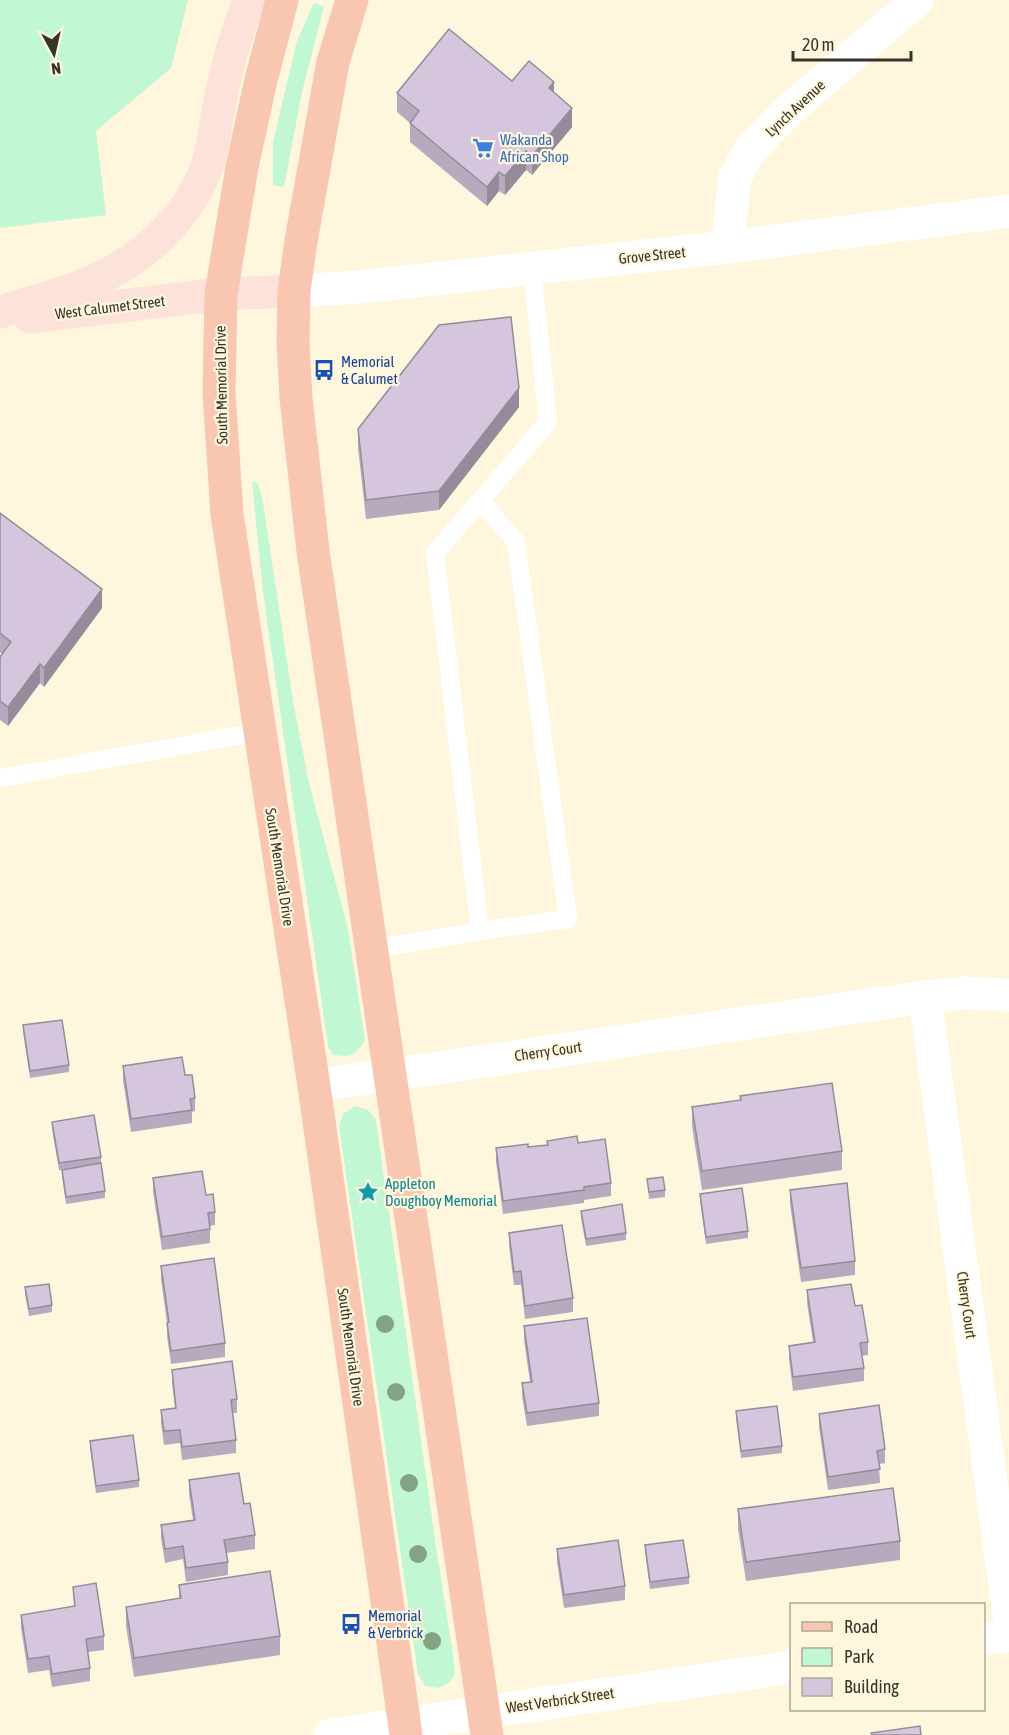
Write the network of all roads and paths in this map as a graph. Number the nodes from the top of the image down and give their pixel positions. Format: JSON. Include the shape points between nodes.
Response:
{"nodes":[{"id":1,"x":250,"y":0,"type":"edge"},
{"id":2,"x":282,"y":0,"type":"edge"},
{"id":3,"x":352,"y":0,"type":"edge"},
{"id":4,"x":917,"y":0,"type":"edge"},
{"id":5,"x":1009,"y":210,"type":"edge"},
{"id":6,"x":727,"y":247,"type":"junction"},
{"id":7,"x":532,"y":268,"type":"junction"},
{"id":8,"x":294,"y":291,"type":"junction"},
{"id":9,"x":221,"y":294,"type":"junction"},
{"id":10,"x":0,"y":312,"type":"edge"},
{"id":11,"x":0,"y":321,"type":"edge"},
{"id":12,"x":480,"y":500,"type":"junction"},
{"id":13,"x":260,"y":732,"type":"junction"},
{"id":14,"x":0,"y":778,"type":"edge"},
{"id":15,"x":480,"y":931,"type":"junction"},
{"id":16,"x":372,"y":949,"type":"junction"},
{"id":17,"x":1009,"y":995,"type":"edge"},
{"id":18,"x":925,"y":997,"type":"junction"},
{"id":19,"x":390,"y":1074,"type":"junction"},
{"id":20,"x":314,"y":1086,"type":"junction"},
{"id":21,"x":1009,"y":1614,"type":"edge"},
{"id":22,"x":1009,"y":1635,"type":"edge"},
{"id":23,"x":985,"y":1639,"type":"edge"},
{"id":24,"x":790,"y":1667,"type":"edge"},
{"id":25,"x":485,"y":1723,"type":"edge"},
{"id":26,"x":405,"y":1729,"type":"edge"},
{"id":27,"x":330,"y":1735,"type":"edge"}],
"edges":[{"from":1,"to":10,"type":"main road","via":[[222,92],[208,160],[195,194],[179,217],[154,243],[99,279]]},
{"from":2,"to":9,"type":"main road","name":"South Memorial Drive","via":[[242,167]]},
{"from":3,"to":8,"type":"main road","via":[[333,62]]},
{"from":4,"to":6,"type":"street","name":"Lynch Avenue","via":[[789,110],[750,150],[735,177]]},
{"from":5,"to":6,"type":"street","name":"Grove Street"},
{"from":6,"to":7,"type":"street","name":"Grove Street"},
{"from":7,"to":8,"type":"street","name":"Grove Street"},
{"from":7,"to":12,"type":"lane","via":[[548,422]]},
{"from":8,"to":9,"type":"main road","name":"West Calumet Street"},
{"from":8,"to":16,"type":"main road","via":[[296,398],[308,512]]},
{"from":9,"to":11,"type":"main road","name":"West Calumet Street"},
{"from":9,"to":13,"type":"main road","name":"South Memorial Drive","via":[[219,392],[227,514]]},
{"from":12,"to":15,"type":"lane","via":[[435,553]]},
{"from":12,"to":15,"type":"lane","via":[[516,542],[568,919]]},
{"from":13,"to":14,"type":"lane"},
{"from":13,"to":20,"type":"main road","name":"South Memorial Drive"},
{"from":15,"to":16,"type":"lane"},
{"from":16,"to":19,"type":"main road"},
{"from":17,"to":18,"type":"street","name":"Cherry Court","via":[[964,993]]},
{"from":18,"to":19,"type":"street","name":"Cherry Court"},
{"from":18,"to":21,"type":"street","name":"Cherry Court"},
{"from":19,"to":20,"type":"street","name":"Cherry Court"},
{"from":19,"to":25,"type":"main road"},
{"from":20,"to":26,"type":"main road","name":"South Memorial Drive"},
{"from":22,"to":23,"type":"street"},
{"from":24,"to":25,"type":"street","name":"West Verbrick Street"},
{"from":25,"to":26,"type":"street","name":"West Verbrick Street"},
{"from":26,"to":27,"type":"street","name":"West Verbrick Street"}]}
